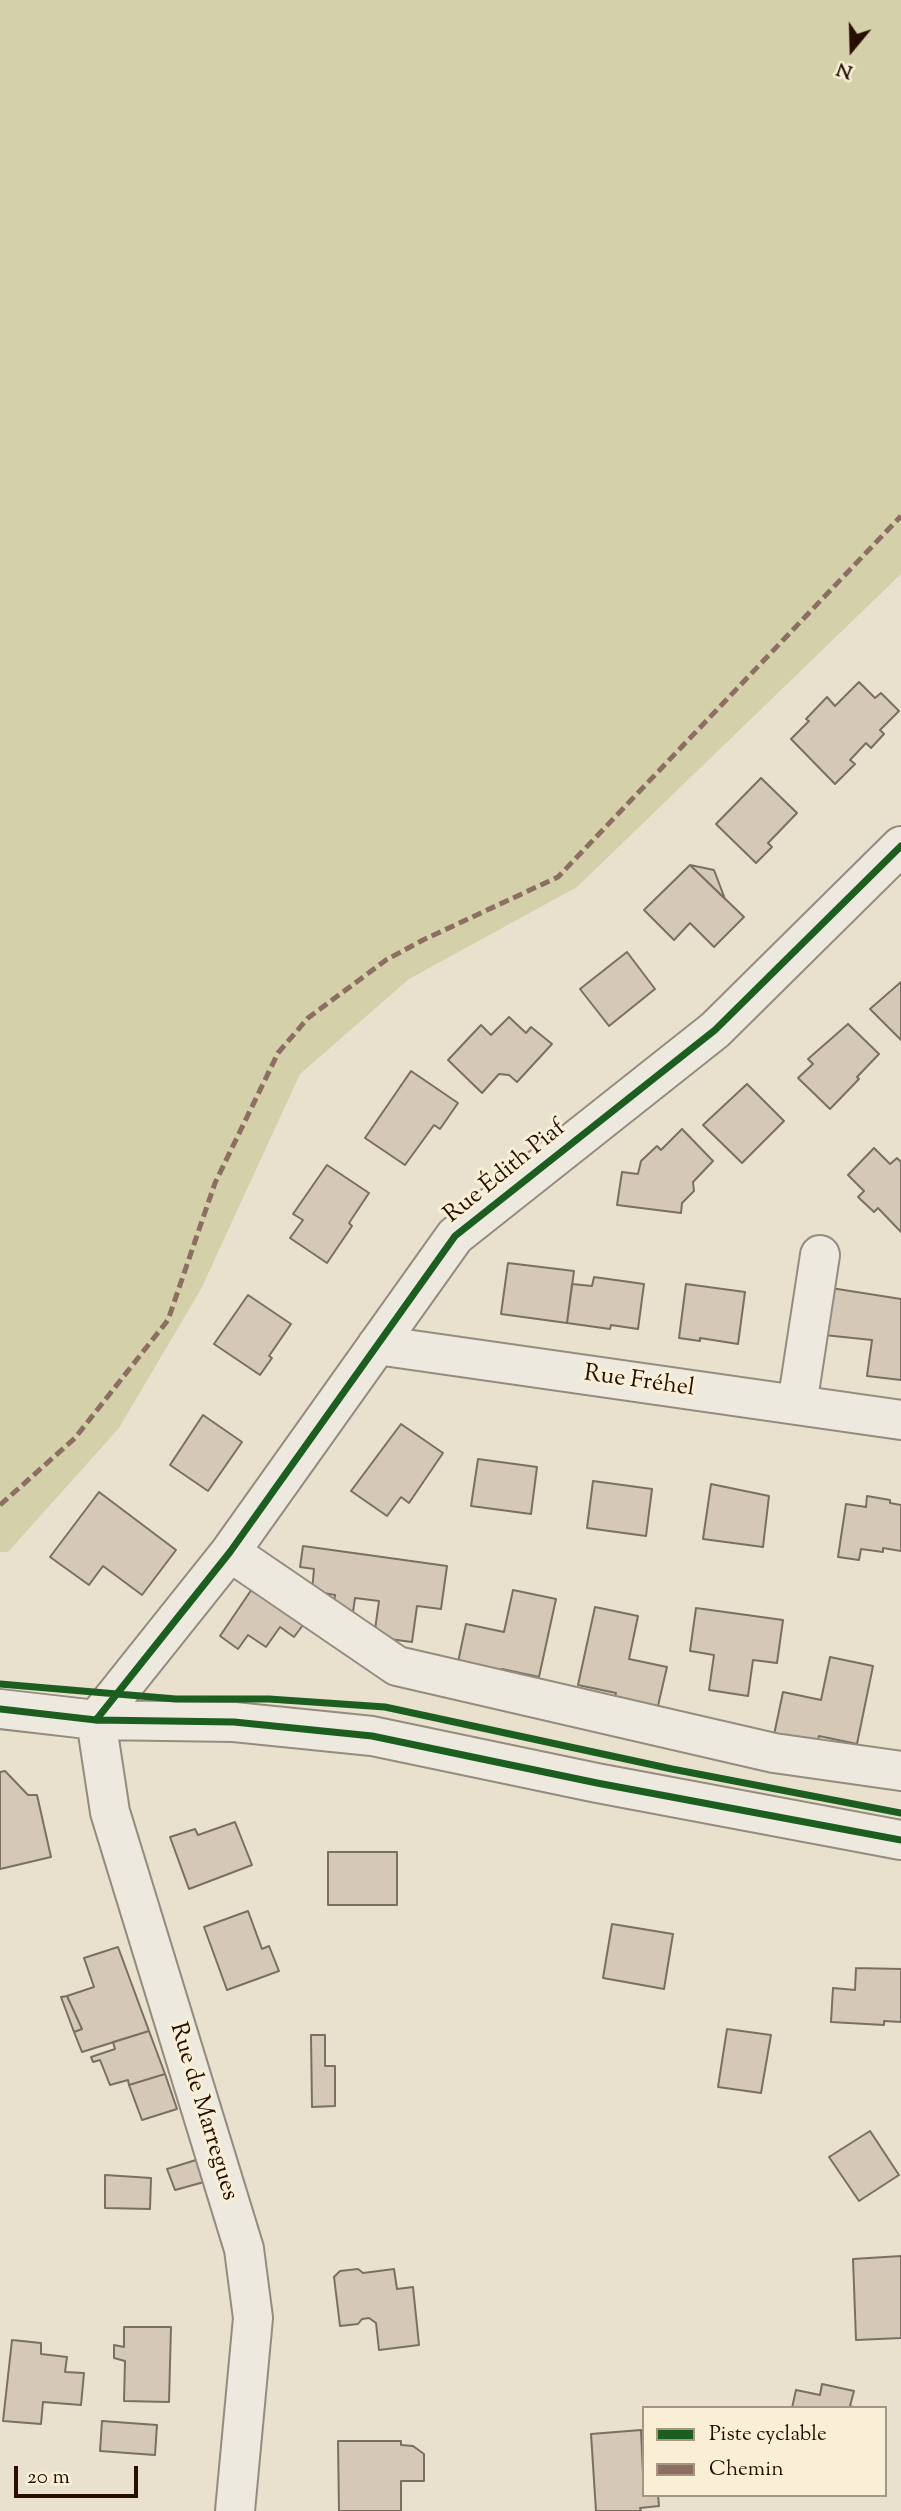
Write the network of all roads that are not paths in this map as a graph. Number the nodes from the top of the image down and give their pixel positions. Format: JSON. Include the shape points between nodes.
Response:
{"nodes":[{"id":1,"x":899,"y":853,"type":"edge"},
{"id":2,"x":820,"y":1255,"type":"dead end"},
{"id":3,"x":377,"y":1345,"type":"junction"},
{"id":4,"x":797,"y":1405,"type":"junction"},
{"id":5,"x":901,"y":1420,"type":"edge"},
{"id":6,"x":230,"y":1552,"type":"junction"},
{"id":7,"x":0,"y":1709,"type":"edge"},
{"id":8,"x":96,"y":1720,"type":"junction"},
{"id":9,"x":901,"y":1771,"type":"edge"},
{"id":10,"x":901,"y":1840,"type":"edge"},
{"id":11,"x":235,"y":2511,"type":"edge"}],
"edges":[{"from":1,"to":3,"type":"street","name":"Rue Édith Piaf","via":[[715,1030],[455,1236]]},
{"from":2,"to":4,"type":"street"},
{"from":3,"to":4,"type":"street","name":"Rue Fréhel"},
{"from":3,"to":6,"type":"street","name":"Rue Édith Piaf"},
{"from":4,"to":5,"type":"street","name":"Rue Fréhel"},
{"from":6,"to":8,"type":"street","name":"Rue Édith Piaf"},
{"from":6,"to":9,"type":"street","via":[[397,1666],[774,1753]]},
{"from":7,"to":8,"type":"street"},
{"from":8,"to":10,"type":"street","via":[[234,1722],[372,1736]]},
{"from":8,"to":11,"type":"street","name":"Rue de Marregues","via":[[110,1812],[244,2249],[253,2318]]}]}
